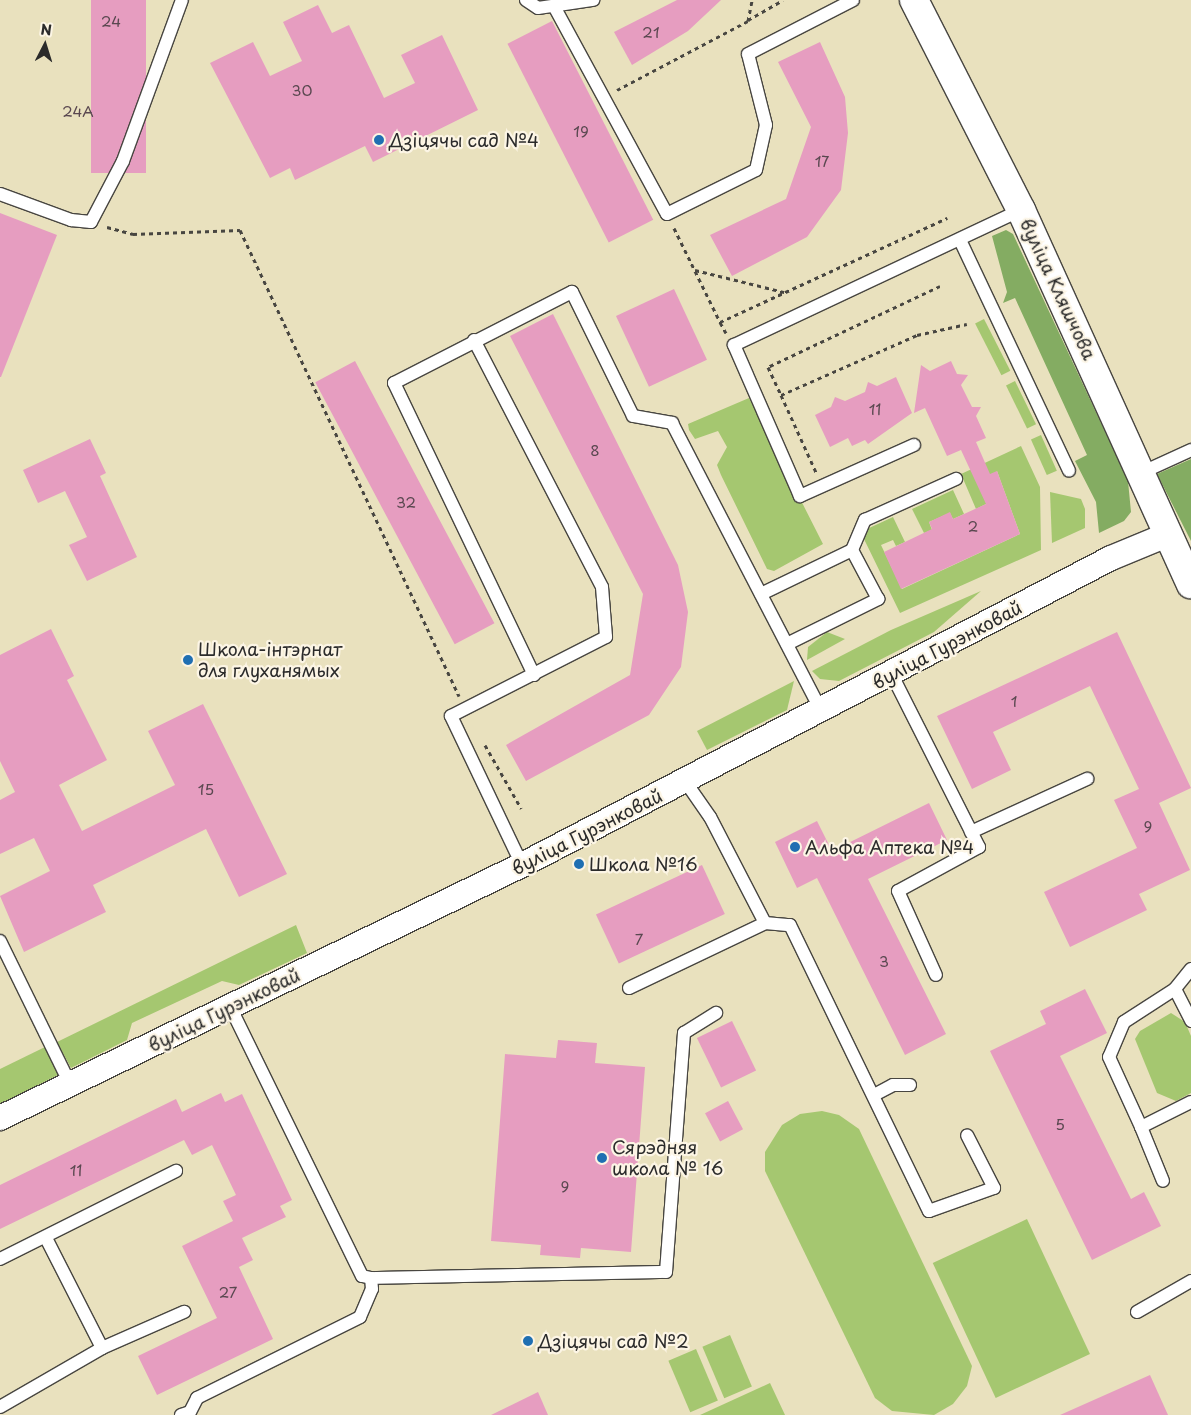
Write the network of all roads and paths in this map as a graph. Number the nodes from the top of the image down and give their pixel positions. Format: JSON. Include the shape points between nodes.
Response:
{"nodes":[{"id":1,"x":182,"y":0,"type":"edge"},
{"id":2,"x":526,"y":0,"type":"edge"},
{"id":3,"x":593,"y":0,"type":"edge"},
{"id":4,"x":752,"y":0,"type":"edge"},
{"id":5,"x":783,"y":0,"type":"edge"},
{"id":6,"x":853,"y":0,"type":"edge"},
{"id":7,"x":914,"y":0,"type":"edge"},
{"id":8,"x":555,"y":8,"type":"junction"},
{"id":9,"x":748,"y":21,"type":"junction"},
{"id":10,"x":604,"y":97,"type":"junction"},
{"id":11,"x":0,"y":194,"type":"edge"},
{"id":12,"x":1021,"y":210,"type":"junction"},
{"id":13,"x":667,"y":214,"type":"junction"},
{"id":14,"x":947,"y":218,"type":"dead end"},
{"id":15,"x":91,"y":222,"type":"junction"},
{"id":16,"x":960,"y":240,"type":"junction"},
{"id":17,"x":694,"y":270,"type":"junction"},
{"id":18,"x":940,"y":286,"type":"dead end"},
{"id":19,"x":784,"y":292,"type":"junction"},
{"id":20,"x":720,"y":322,"type":"junction"},
{"id":21,"x":967,"y":324,"type":"dead end"},
{"id":22,"x":474,"y":340,"type":"junction"},
{"id":23,"x":734,"y":345,"type":"junction"},
{"id":24,"x":781,"y":395,"type":"junction"},
{"id":25,"x":914,"y":445,"type":"dead end"},
{"id":26,"x":1191,"y":450,"type":"edge"},
{"id":27,"x":1069,"y":471,"type":"dead end"},
{"id":28,"x":1143,"y":472,"type":"junction"},
{"id":29,"x":956,"y":479,"type":"dead end"},
{"id":30,"x":822,"y":484,"type":"junction"},
{"id":31,"x":1169,"y":534,"type":"junction"},
{"id":32,"x":852,"y":550,"type":"junction"},
{"id":33,"x":1191,"y":584,"type":"edge"},
{"id":34,"x":761,"y":594,"type":"junction"},
{"id":35,"x":787,"y":644,"type":"junction"},
{"id":36,"x":534,"y":675,"type":"junction"},
{"id":37,"x":892,"y":676,"type":"junction"},
{"id":38,"x":465,"y":709,"type":"junction"},
{"id":39,"x":821,"y":710,"type":"junction"},
{"id":40,"x":484,"y":742,"type":"dead end"},
{"id":41,"x":1088,"y":778,"type":"dead end"},
{"id":42,"x":685,"y":782,"type":"junction"},
{"id":43,"x":521,"y":808,"type":"dead end"},
{"id":44,"x":971,"y":832,"type":"junction"},
{"id":45,"x":522,"y":865,"type":"junction"},
{"id":46,"x":765,"y":923,"type":"junction"},
{"id":47,"x":0,"y":941,"type":"edge"},
{"id":48,"x":1191,"y":969,"type":"edge"},
{"id":49,"x":936,"y":975,"type":"dead end"},
{"id":50,"x":628,"y":988,"type":"dead end"},
{"id":51,"x":1175,"y":989,"type":"junction"},
{"id":52,"x":230,"y":1006,"type":"junction"},
{"id":53,"x":716,"y":1013,"type":"dead end"},
{"id":54,"x":1191,"y":1021,"type":"edge"},
{"id":55,"x":70,"y":1084,"type":"junction"},
{"id":56,"x":910,"y":1085,"type":"dead end"},
{"id":57,"x":876,"y":1094,"type":"junction"},
{"id":58,"x":1191,"y":1102,"type":"edge"},
{"id":59,"x":0,"y":1118,"type":"edge"},
{"id":60,"x":1141,"y":1127,"type":"junction"},
{"id":61,"x":967,"y":1135,"type":"dead end"},
{"id":62,"x":176,"y":1171,"type":"dead end"},
{"id":63,"x":1163,"y":1181,"type":"dead end"},
{"id":64,"x":47,"y":1240,"type":"junction"},
{"id":65,"x":0,"y":1259,"type":"edge"},
{"id":66,"x":372,"y":1278,"type":"junction"},
{"id":67,"x":1191,"y":1281,"type":"edge"},
{"id":68,"x":184,"y":1312,"type":"dead end"},
{"id":69,"x":1137,"y":1312,"type":"dead end"},
{"id":70,"x":102,"y":1348,"type":"junction"},
{"id":71,"x":7,"y":1409,"type":"edge"},
{"id":72,"x":187,"y":1414,"type":"edge"}],
"edges":[{"from":1,"to":15,"type":"lane","via":[[123,161]]},
{"from":2,"to":8,"type":"lane","via":[[538,8]]},
{"from":3,"to":8,"type":"lane"},
{"from":4,"to":9,"type":"path"},
{"from":5,"to":9,"type":"path"},
{"from":6,"to":13,"type":"lane","via":[[748,54],[766,125],[756,170]]},
{"from":7,"to":12,"type":"street","name":"вуліца Кляшчова"},
{"from":8,"to":10,"type":"lane"},
{"from":9,"to":10,"type":"path"},
{"from":10,"to":13,"type":"lane"},
{"from":11,"to":15,"type":"lane","via":[[71,220]]},
{"from":12,"to":16,"type":"lane"},
{"from":12,"to":28,"type":"street","name":"вуліца Кляшчова"},
{"from":13,"to":17,"type":"path"},
{"from":14,"to":19,"type":"path"},
{"from":15,"to":38,"type":"path","via":[[133,234],[240,230]]},
{"from":16,"to":23,"type":"lane"},
{"from":16,"to":27,"type":"lane"},
{"from":17,"to":19,"type":"path"},
{"from":17,"to":20,"type":"path"},
{"from":18,"to":24,"type":"path","via":[[768,367]]},
{"from":19,"to":20,"type":"path"},
{"from":20,"to":23,"type":"path"},
{"from":21,"to":24,"type":"path","via":[[917,335]]},
{"from":22,"to":34,"type":"lane","via":[[572,292],[633,416],[672,423]]},
{"from":22,"to":36,"type":"lane","via":[[602,587],[606,637]]},
{"from":22,"to":36,"type":"lane","via":[[394,383]]},
{"from":23,"to":30,"type":"lane","via":[[800,496]]},
{"from":24,"to":30,"type":"path"},
{"from":25,"to":30,"type":"lane"},
{"from":26,"to":28,"type":"lane"},
{"from":28,"to":31,"type":"street","name":"вуліца Кляшчова"},
{"from":29,"to":32,"type":"lane","via":[[865,520]]},
{"from":31,"to":33,"type":"street","name":"вуліца Кляшчова"},
{"from":31,"to":37,"type":"street","name":"вуліца Гурэнковай","via":[[1111,558]]},
{"from":32,"to":34,"type":"lane"},
{"from":32,"to":35,"type":"lane","via":[[878,599]]},
{"from":34,"to":35,"type":"lane"},
{"from":35,"to":39,"type":"lane"},
{"from":36,"to":38,"type":"lane"},
{"from":37,"to":39,"type":"street","name":"вуліца Гурэнковай"},
{"from":37,"to":44,"type":"lane"},
{"from":38,"to":45,"type":"lane","via":[[451,716]]},
{"from":39,"to":42,"type":"street","name":"вуліца Гурэнковай"},
{"from":40,"to":43,"type":"path"},
{"from":41,"to":44,"type":"lane"},
{"from":42,"to":45,"type":"street","name":"вуліца Гурэнковай"},
{"from":42,"to":46,"type":"lane","via":[[710,817]]},
{"from":44,"to":49,"type":"lane","via":[[979,847],[898,891]]},
{"from":45,"to":52,"type":"street","name":"вуліца Гурэнковай"},
{"from":46,"to":50,"type":"lane"},
{"from":46,"to":57,"type":"lane","via":[[790,925]]},
{"from":47,"to":55,"type":"lane"},
{"from":48,"to":51,"type":"lane"},
{"from":51,"to":54,"type":"lane"},
{"from":51,"to":60,"type":"lane","via":[[1124,1022],[1109,1057]]},
{"from":52,"to":55,"type":"street","name":"вуліца Гурэнковай"},
{"from":52,"to":66,"type":"lane","via":[[362,1276]]},
{"from":53,"to":66,"type":"lane","via":[[684,1033],[666,1272]]},
{"from":55,"to":59,"type":"street","name":"вуліца Гурэнковай"},
{"from":56,"to":57,"type":"lane","via":[[893,1085]]},
{"from":57,"to":61,"type":"lane","via":[[876,1108],[929,1211],[994,1188]]},
{"from":58,"to":60,"type":"lane"},
{"from":60,"to":63,"type":"lane"},
{"from":62,"to":64,"type":"lane"},
{"from":64,"to":65,"type":"lane"},
{"from":64,"to":70,"type":"lane"},
{"from":66,"to":72,"type":"lane","via":[[369,1301],[360,1317],[197,1398]]},
{"from":67,"to":69,"type":"lane"},
{"from":68,"to":70,"type":"lane"},
{"from":70,"to":71,"type":"lane"}]}
